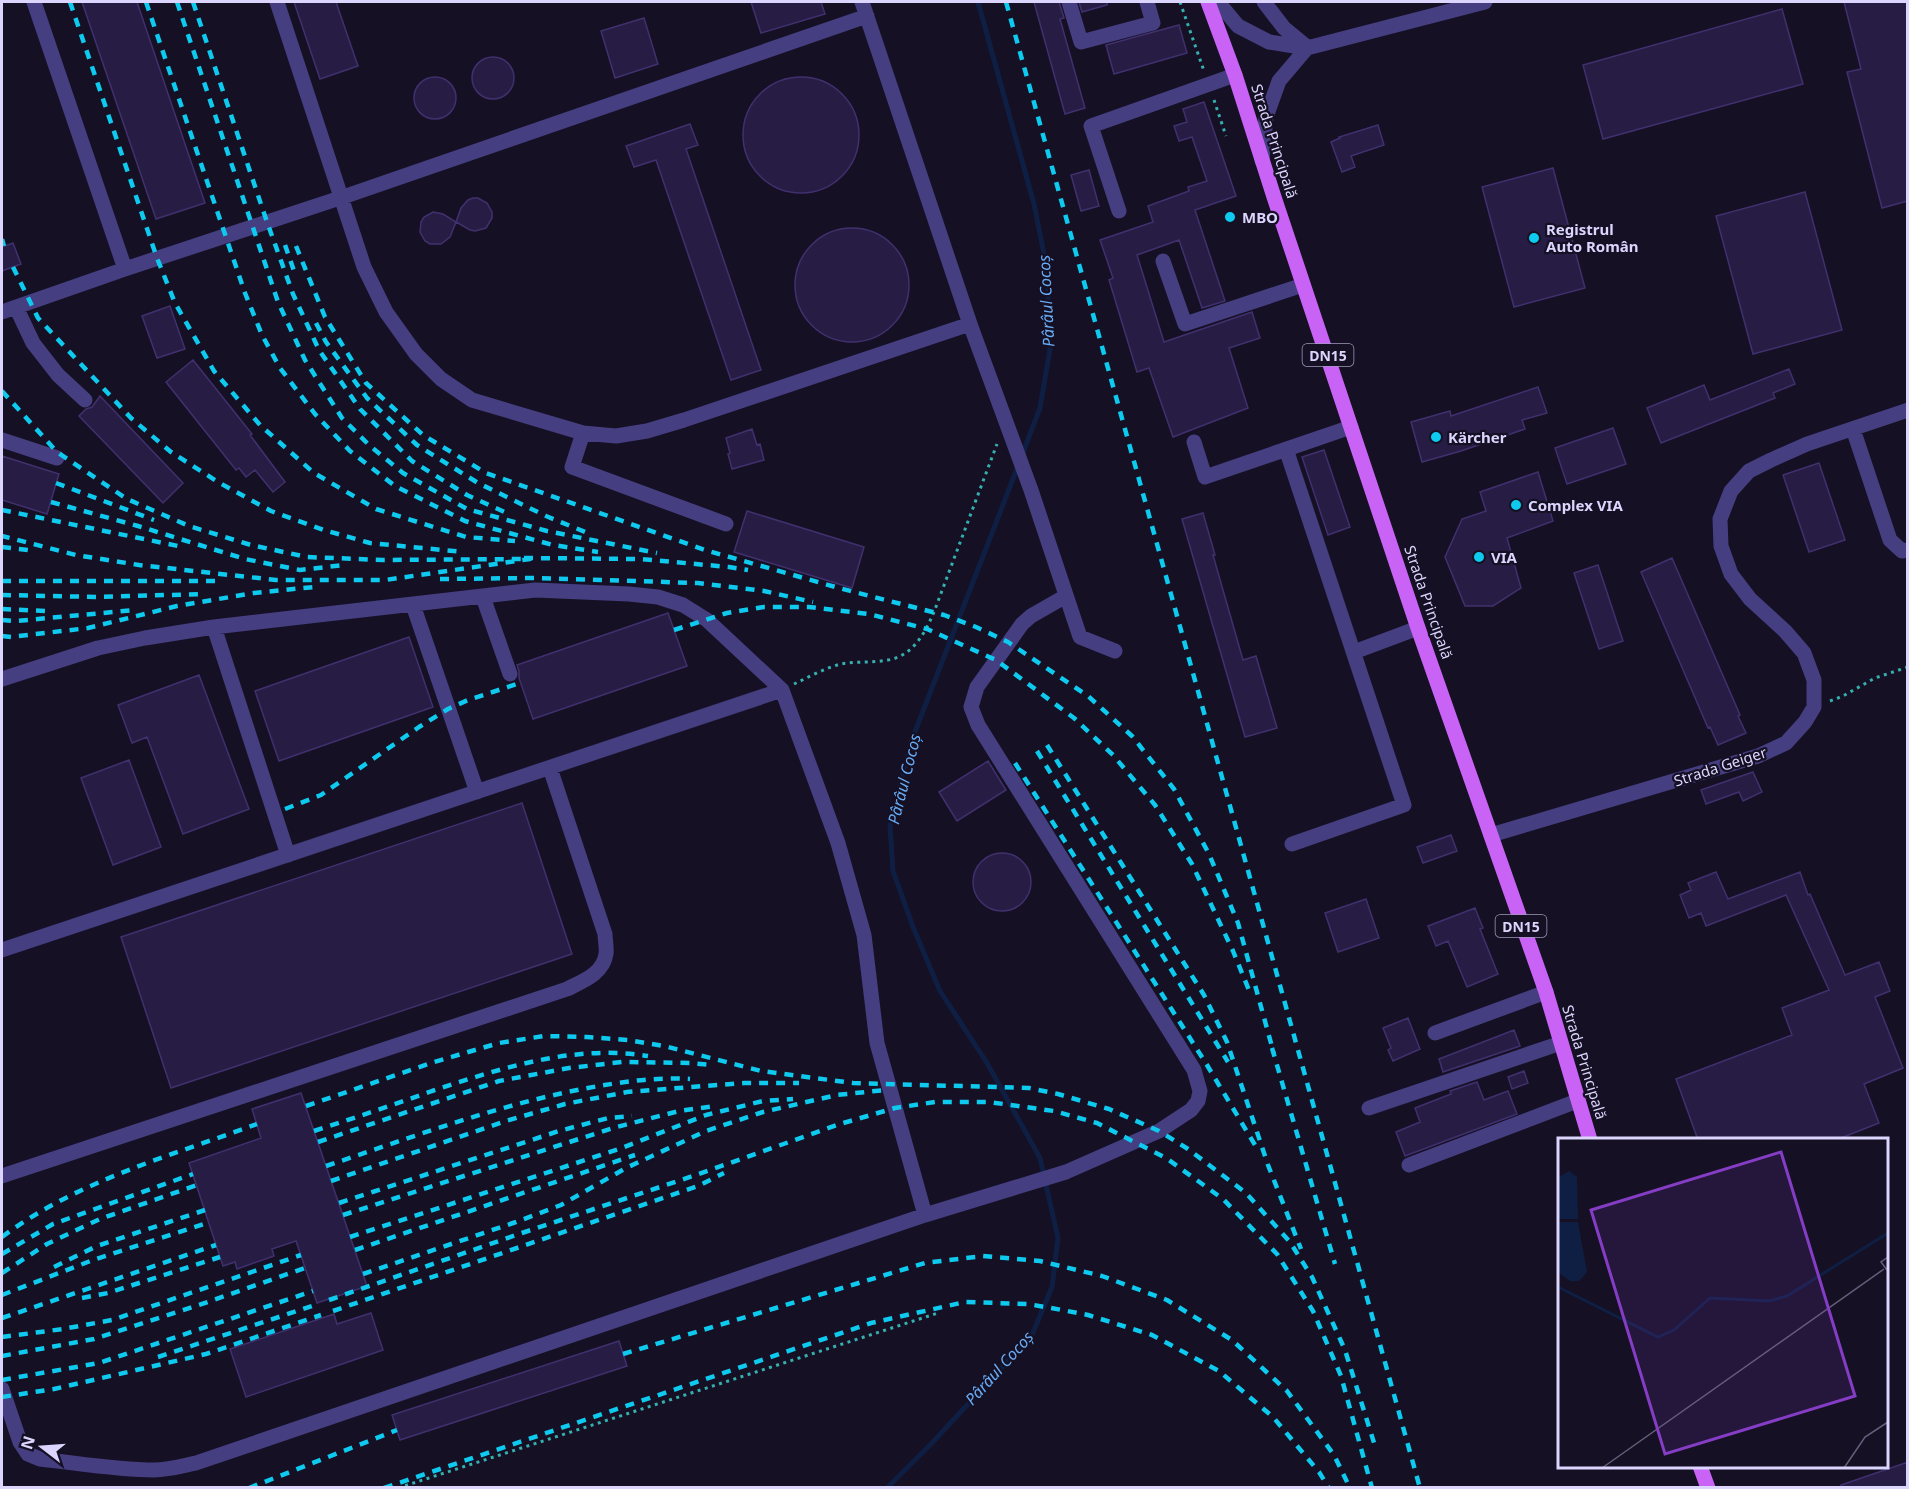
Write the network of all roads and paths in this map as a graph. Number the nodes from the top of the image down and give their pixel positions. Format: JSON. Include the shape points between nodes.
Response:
{"nodes":[{"id":1,"x":34,"y":2,"type":"edge"},
{"id":2,"x":277,"y":2,"type":"edge"},
{"id":3,"x":1069,"y":2,"type":"edge"},
{"id":4,"x":1147,"y":2,"type":"edge"},
{"id":5,"x":1208,"y":2,"type":"edge"},
{"id":6,"x":1218,"y":2,"type":"edge"},
{"id":7,"x":1264,"y":2,"type":"edge"},
{"id":8,"x":1485,"y":2,"type":"edge"},
{"id":9,"x":1456,"y":6,"type":"edge"},
{"id":10,"x":865,"y":9,"type":"edge"},
{"id":11,"x":1307,"y":48,"type":"junction"},
{"id":12,"x":1235,"y":75,"type":"junction"},
{"id":13,"x":1262,"y":161,"type":"junction"},
{"id":14,"x":343,"y":197,"type":"junction"},
{"id":15,"x":1119,"y":211,"type":"dead end"},
{"id":16,"x":1163,"y":261,"type":"dead end"},
{"id":17,"x":124,"y":269,"type":"junction"},
{"id":18,"x":1303,"y":285,"type":"junction"},
{"id":19,"x":9,"y":309,"type":"edge"},
{"id":20,"x":970,"y":324,"type":"junction"},
{"id":21,"x":85,"y":400,"type":"dead end"},
{"id":22,"x":1908,"y":410,"type":"edge"},
{"id":23,"x":1351,"y":427,"type":"junction"},
{"id":24,"x":1853,"y":429,"type":"junction"},
{"id":25,"x":583,"y":433,"type":"junction"},
{"id":26,"x":2,"y":440,"type":"edge"},
{"id":27,"x":998,"y":441,"type":"dead end"},
{"id":28,"x":1194,"y":442,"type":"dead end"},
{"id":29,"x":1286,"y":449,"type":"junction"},
{"id":30,"x":57,"y":458,"type":"dead end"},
{"id":31,"x":726,"y":524,"type":"dead end"},
{"id":32,"x":1908,"y":550,"type":"edge"},
{"id":33,"x":1066,"y":596,"type":"junction"},
{"id":34,"x":483,"y":597,"type":"junction"},
{"id":35,"x":413,"y":606,"type":"junction"},
{"id":36,"x":214,"y":627,"type":"junction"},
{"id":37,"x":1418,"y":628,"type":"junction"},
{"id":38,"x":1115,"y":651,"type":"dead end"},
{"id":39,"x":1354,"y":652,"type":"junction"},
{"id":40,"x":1908,"y":667,"type":"edge"},
{"id":41,"x":510,"y":674,"type":"dead end"},
{"id":42,"x":2,"y":679,"type":"edge"},
{"id":43,"x":782,"y":690,"type":"junction"},
{"id":44,"x":1814,"y":707,"type":"junction"},
{"id":45,"x":550,"y":768,"type":"junction"},
{"id":46,"x":477,"y":792,"type":"junction"},
{"id":47,"x":1491,"y":835,"type":"junction"},
{"id":48,"x":1292,"y":844,"type":"dead end"},
{"id":49,"x":288,"y":855,"type":"junction"},
{"id":50,"x":2,"y":950,"type":"edge"},
{"id":51,"x":1545,"y":993,"type":"junction"},
{"id":52,"x":1435,"y":1033,"type":"dead end"},
{"id":53,"x":1561,"y":1043,"type":"junction"},
{"id":54,"x":1577,"y":1101,"type":"junction"},
{"id":55,"x":1369,"y":1108,"type":"dead end"},
{"id":56,"x":1589,"y":1138,"type":"edge"},
{"id":57,"x":1409,"y":1165,"type":"dead end"},
{"id":58,"x":2,"y":1176,"type":"edge"},
{"id":59,"x":925,"y":1215,"type":"junction"},
{"id":60,"x":938,"y":1313,"type":"dead end"},
{"id":61,"x":2,"y":1389,"type":"edge"},
{"id":62,"x":1700,"y":1468,"type":"edge"},
{"id":63,"x":398,"y":1488,"type":"edge"},
{"id":64,"x":1707,"y":1488,"type":"edge"}],
"edges":[{"from":1,"to":17,"type":"lane"},
{"from":2,"to":14,"type":"lane"},
{"from":3,"to":4,"type":"lane","via":[[1081,42],[1153,23]]},
{"from":5,"to":12,"type":"main road","number":"DN15"},
{"from":6,"to":11,"type":"lane","via":[[1238,26],[1269,42]]},
{"from":7,"to":11,"type":"lane","via":[[1284,28]]},
{"from":8,"to":9,"type":"lane"},
{"from":9,"to":11,"type":"lane"},
{"from":10,"to":14,"type":"lane"},
{"from":10,"to":20,"type":"lane"},
{"from":11,"to":13,"type":"lane","via":[[1279,81],[1266,117]]},
{"from":12,"to":13,"type":"main road","name":"Strada Principală","number":"DN15"},
{"from":12,"to":15,"type":"lane","via":[[1091,126]]},
{"from":13,"to":18,"type":"main road","name":"Strada Principală","number":"DN15"},
{"from":14,"to":17,"type":"lane"},
{"from":14,"to":25,"type":"lane","via":[[364,267],[386,312],[416,354],[441,379],[472,400]]},
{"from":16,"to":18,"type":"lane","via":[[1185,324]]},
{"from":17,"to":19,"type":"lane"},
{"from":18,"to":23,"type":"main road","name":"Strada Principală","number":"DN15"},
{"from":19,"to":21,"type":"lane","via":[[58,375]]},
{"from":20,"to":25,"type":"lane","via":[[647,431],[616,436]]},
{"from":20,"to":33,"type":"lane"},
{"from":22,"to":24,"type":"lane"},
{"from":23,"to":29,"type":"lane"},
{"from":23,"to":37,"type":"main road","name":"Strada Principală","number":"DN15"},
{"from":24,"to":32,"type":"lane","via":[[1890,540],[1902,551]]},
{"from":24,"to":44,"type":"lane","via":[[1749,471],[1731,491],[1720,519],[1721,546],[1731,574],[1804,653],[1814,680]]},
{"from":25,"to":31,"type":"lane","via":[[573,467]]},
{"from":26,"to":30,"type":"lane"},
{"from":27,"to":43,"type":"path","via":[[934,612],[919,641],[889,660],[839,664]]},
{"from":28,"to":29,"type":"lane","via":[[1205,477]]},
{"from":29,"to":39,"type":"lane"},
{"from":33,"to":38,"type":"lane","via":[[1080,637]]},
{"from":33,"to":59,"type":"lane","via":[[1031,616],[1015,633],[977,687],[971,707],[1194,1070],[1200,1091],[1198,1101],[1159,1131],[1066,1172]]},
{"from":34,"to":35,"type":"lane"},
{"from":34,"to":41,"type":"lane"},
{"from":34,"to":43,"type":"lane","via":[[535,590],[658,597],[683,605],[707,620]]},
{"from":35,"to":36,"type":"lane"},
{"from":35,"to":46,"type":"lane"},
{"from":36,"to":42,"type":"lane","via":[[98,648]]},
{"from":36,"to":49,"type":"lane"},
{"from":37,"to":39,"type":"lane"},
{"from":37,"to":47,"type":"main road","name":"Strada Principală","number":"DN15"},
{"from":39,"to":48,"type":"lane","via":[[1404,805]]},
{"from":40,"to":44,"type":"path"},
{"from":43,"to":45,"type":"lane"},
{"from":43,"to":59,"type":"lane","via":[[838,843],[864,935],[878,1043]]},
{"from":44,"to":47,"type":"lane","name":"Strada Geiger","via":[[1786,743],[1758,756]]},
{"from":45,"to":46,"type":"lane"},
{"from":45,"to":58,"type":"lane","via":[[605,934],[606,954],[600,970],[567,989]]},
{"from":46,"to":49,"type":"lane"},
{"from":47,"to":51,"type":"main road","name":"Strada Principală","number":"DN15"},
{"from":49,"to":50,"type":"lane"},
{"from":51,"to":52,"type":"lane"},
{"from":51,"to":53,"type":"main road","name":"Strada Principală","number":"DN15"},
{"from":53,"to":54,"type":"main road","name":"Strada Principală","number":"DN15"},
{"from":53,"to":55,"type":"lane"},
{"from":54,"to":56,"type":"main road","name":"Strada Principală","number":"DN15"},
{"from":54,"to":57,"type":"lane"},
{"from":59,"to":61,"type":"lane","via":[[174,1468],[133,1469],[40,1459],[28,1454]]},
{"from":60,"to":63,"type":"path"},
{"from":62,"to":64,"type":"main road"}]}
